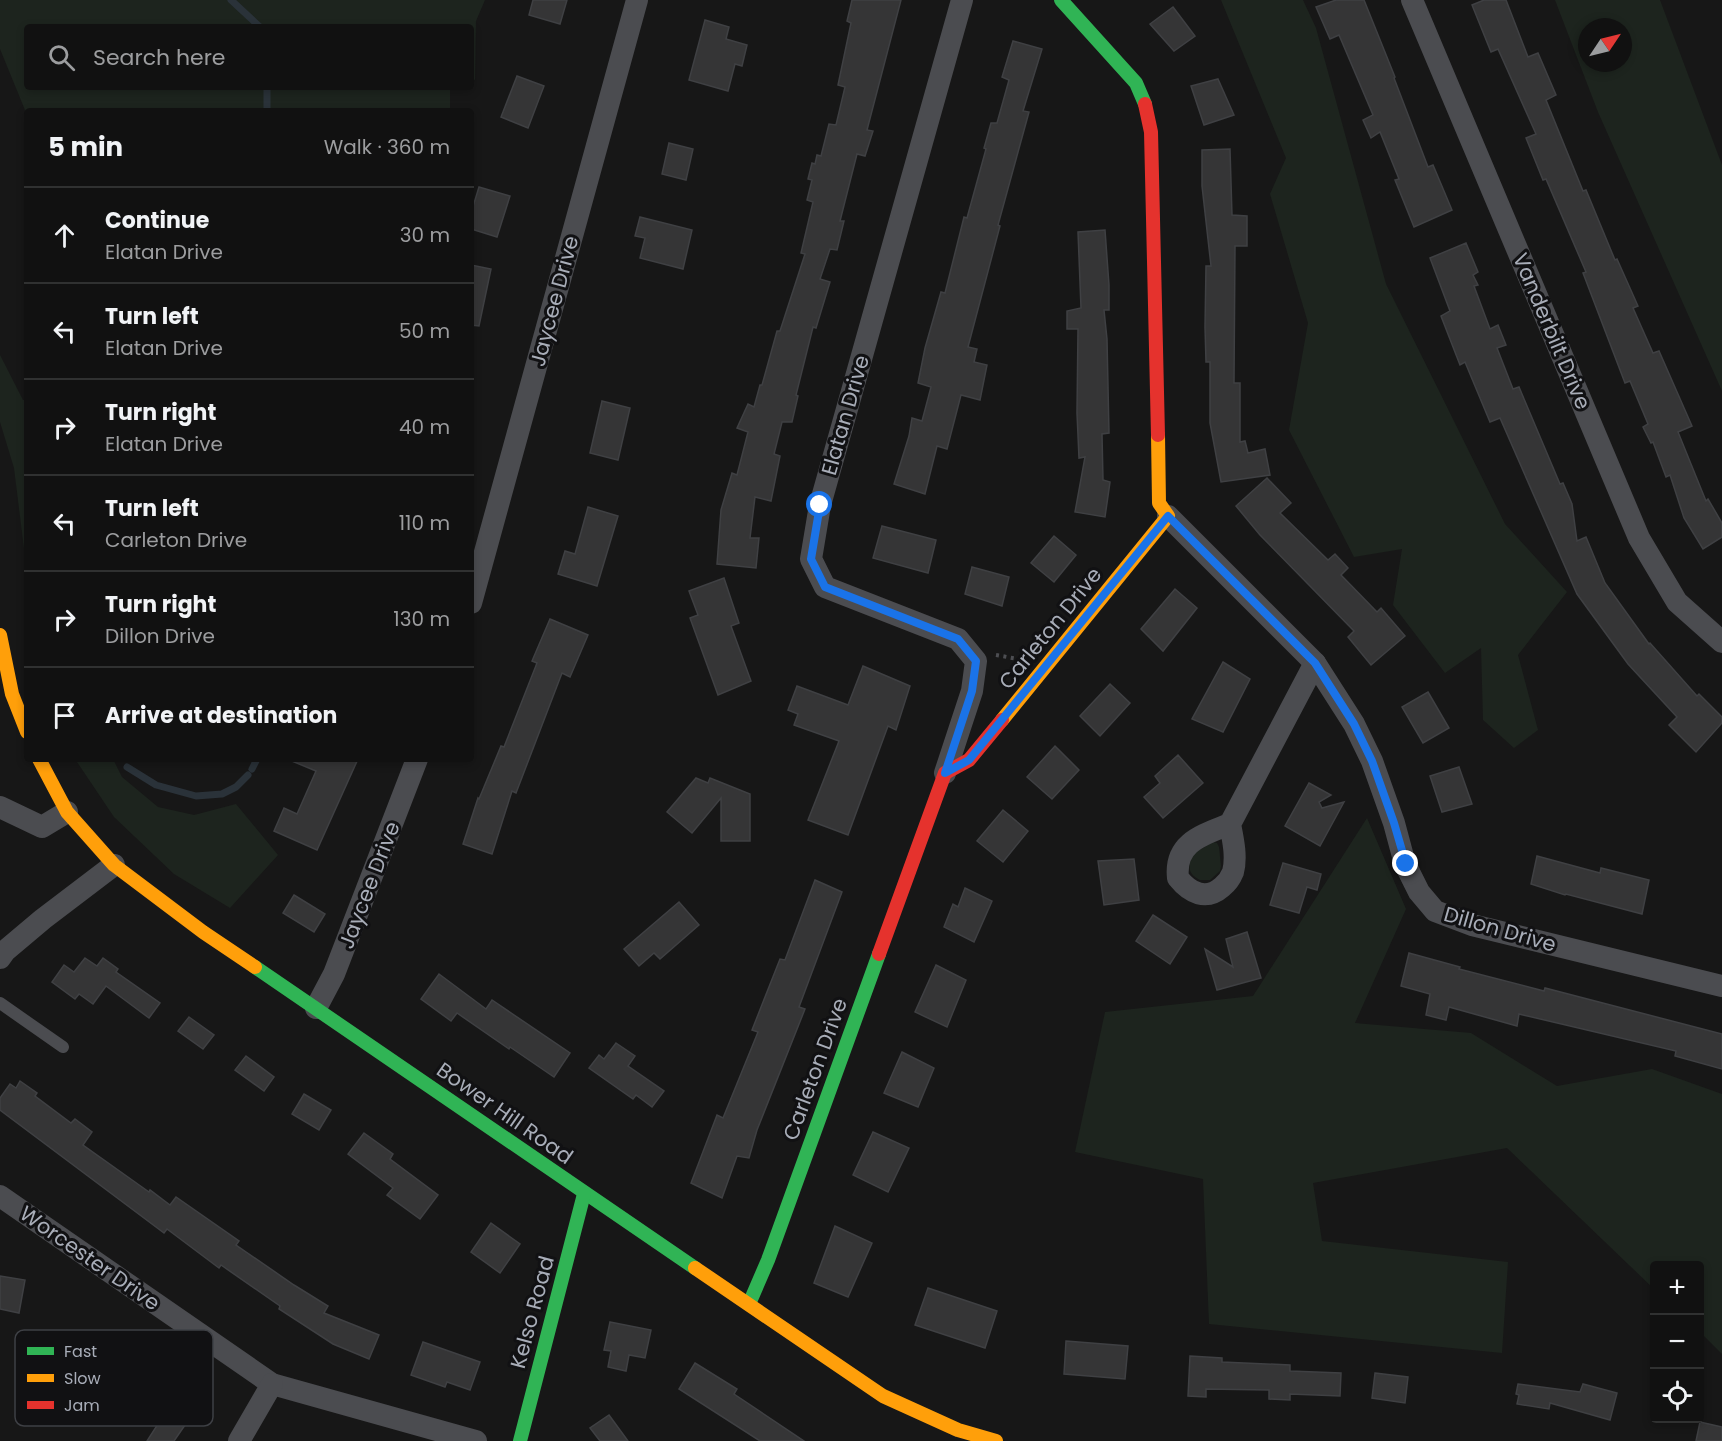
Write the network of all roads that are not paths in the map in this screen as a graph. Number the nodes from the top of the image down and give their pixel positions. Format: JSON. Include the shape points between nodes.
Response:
{"nodes":[{"id":1,"x":637,"y":0,"type":"edge"},
{"id":2,"x":962,"y":0,"type":"edge"},
{"id":3,"x":1060,"y":0,"type":"edge"},
{"id":4,"x":1412,"y":0,"type":"edge"},
{"id":5,"x":1168,"y":516,"type":"junction"},
{"id":6,"x":474,"y":592,"type":"edge"},
{"id":7,"x":0,"y":635,"type":"edge"},
{"id":8,"x":1722,"y":642,"type":"edge"},
{"id":9,"x":1315,"y":663,"type":"junction"},
{"id":10,"x":24,"y":724,"type":"edge"},
{"id":11,"x":41,"y":762,"type":"edge"},
{"id":12,"x":416,"y":762,"type":"edge"},
{"id":13,"x":945,"y":773,"type":"junction"},
{"id":14,"x":0,"y":807,"type":"edge"},
{"id":15,"x":67,"y":812,"type":"junction"},
{"id":16,"x":1230,"y":824,"type":"dead end"},
{"id":17,"x":114,"y":864,"type":"junction"},
{"id":18,"x":0,"y":957,"type":"edge"},
{"id":19,"x":1722,"y":986,"type":"edge"},
{"id":20,"x":0,"y":1003,"type":"edge"},
{"id":21,"x":316,"y":1008,"type":"junction"},
{"id":22,"x":63,"y":1047,"type":"dead end"},
{"id":23,"x":584,"y":1194,"type":"junction"},
{"id":24,"x":0,"y":1196,"type":"edge"},
{"id":25,"x":749,"y":1304,"type":"junction"},
{"id":26,"x":194,"y":1330,"type":"edge"},
{"id":27,"x":213,"y":1343,"type":"edge"},
{"id":28,"x":272,"y":1384,"type":"junction"},
{"id":29,"x":239,"y":1441,"type":"edge"},
{"id":30,"x":476,"y":1441,"type":"edge"},
{"id":31,"x":520,"y":1441,"type":"edge"},
{"id":32,"x":996,"y":1441,"type":"edge"}],
"edges":[{"from":1,"to":6,"type":"street","name":"Jaycee Drive"},
{"from":2,"to":13,"type":"street","name":"Elatan Drive","via":[[820,505],[811,559],[825,587],[958,639],[976,661],[972,691]]},
{"from":3,"to":5,"type":"street","via":[[1136,83],[1145,102],[1151,132],[1159,503]]},
{"from":4,"to":8,"type":"street","name":"Vanderbilt Drive","via":[[1639,538],[1677,602]]},
{"from":5,"to":9,"type":"street","name":"Dillon Drive"},
{"from":5,"to":13,"type":"street","name":"Carleton Drive","via":[[969,760]]},
{"from":7,"to":10,"type":"street","via":[[12,694]]},
{"from":9,"to":16,"type":"street"},
{"from":9,"to":19,"type":"street","name":"Dillon Drive","via":[[1354,724],[1372,761],[1406,864],[1419,892],[1435,911],[1472,925]]},
{"from":11,"to":15,"type":"street","name":"Bower Hill Road"},
{"from":12,"to":21,"type":"street","name":"Jaycee Drive","via":[[334,974]]},
{"from":13,"to":25,"type":"street","name":"Carleton Drive"},
{"from":14,"to":15,"type":"street","via":[[42,827]]},
{"from":15,"to":17,"type":"street","name":"Bower Hill Road"},
{"from":17,"to":18,"type":"street"},
{"from":17,"to":21,"type":"street","name":"Bower Hill Road","via":[[203,932]]},
{"from":20,"to":22,"type":"lane"},
{"from":21,"to":23,"type":"street","name":"Bower Hill Road"},
{"from":23,"to":25,"type":"street","name":"Bower Hill Road"},
{"from":23,"to":31,"type":"street","name":"Kelso Road"},
{"from":24,"to":26,"type":"street","name":"Worcester Drive"},
{"from":25,"to":32,"type":"street","name":"Bower Hill Road","via":[[883,1396],[958,1430]]},
{"from":27,"to":28,"type":"street","name":"Worcester Drive"},
{"from":28,"to":29,"type":"street"},
{"from":28,"to":30,"type":"street","name":"Worcester Drive"}]}
